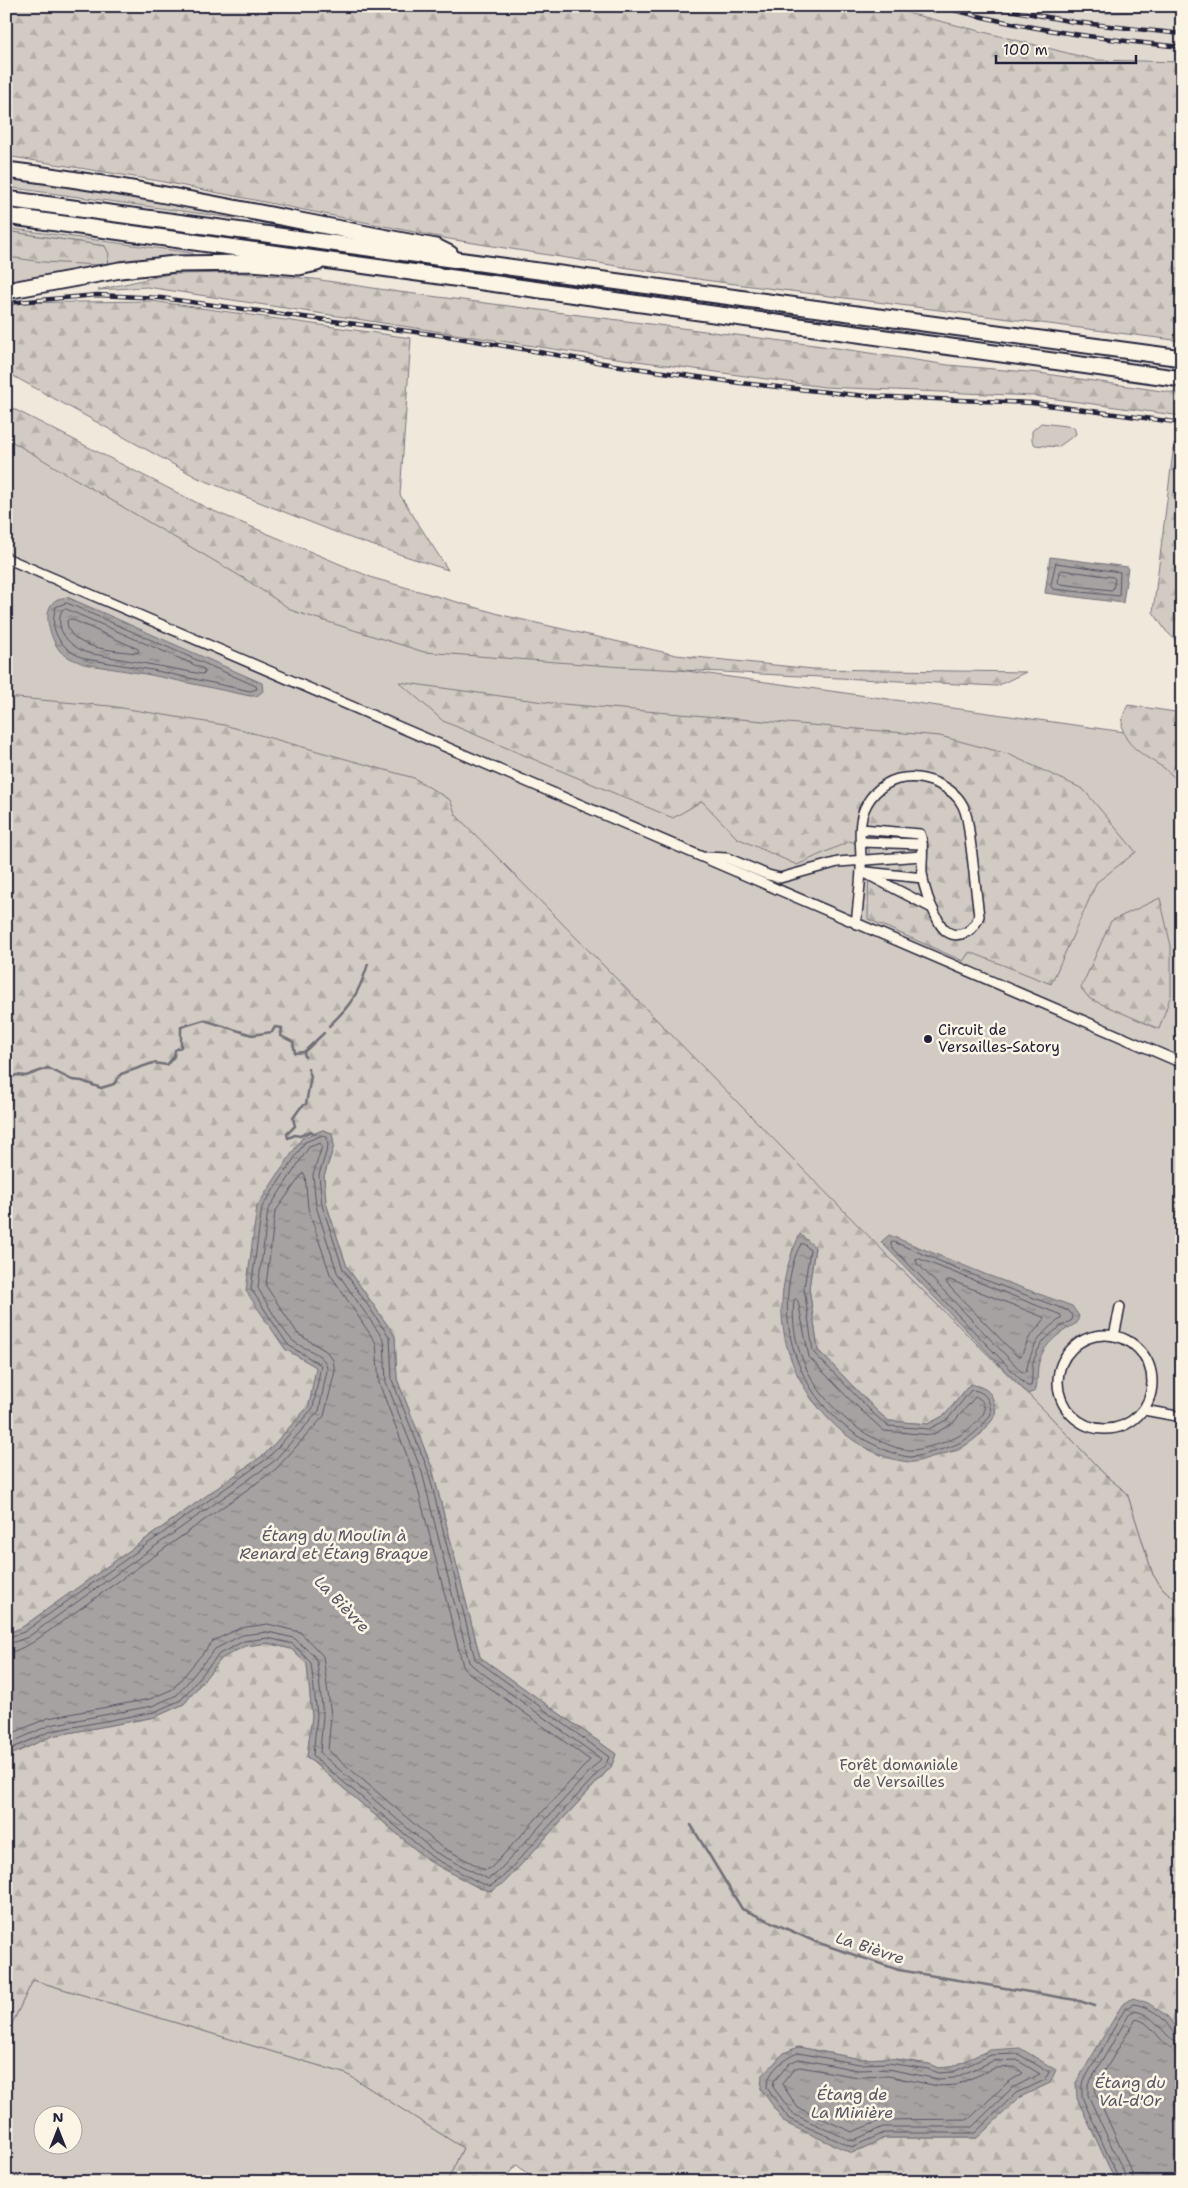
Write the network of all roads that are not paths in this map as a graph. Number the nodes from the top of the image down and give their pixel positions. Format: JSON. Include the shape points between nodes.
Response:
{"nodes":[{"id":1,"x":6,"y":170,"type":"edge"},
{"id":2,"x":6,"y":199,"type":"edge"},
{"id":3,"x":6,"y":216,"type":"edge"},
{"id":4,"x":328,"y":261,"type":"junction"},
{"id":5,"x":462,"y":261,"type":"junction"},
{"id":6,"x":6,"y":291,"type":"edge"},
{"id":7,"x":1182,"y":358,"type":"edge"},
{"id":8,"x":1182,"y":379,"type":"edge"},
{"id":9,"x":6,"y":558,"type":"edge"},
{"id":10,"x":861,"y":829,"type":"junction"},
{"id":11,"x":861,"y":842,"type":"junction"},
{"id":12,"x":922,"y":844,"type":"junction"},
{"id":13,"x":922,"y":856,"type":"junction"},
{"id":14,"x":704,"y":857,"type":"junction"},
{"id":15,"x":861,"y":860,"type":"junction"},
{"id":16,"x":861,"y":871,"type":"junction"},
{"id":17,"x":923,"y":878,"type":"junction"},
{"id":18,"x":930,"y":907,"type":"junction"},
{"id":19,"x":856,"y":924,"type":"junction"},
{"id":20,"x":1175,"y":1060,"type":"dead end"},
{"id":21,"x":1120,"y":1307,"type":"dead end"},
{"id":22,"x":1114,"y":1336,"type":"junction"},
{"id":23,"x":1144,"y":1410,"type":"junction"},
{"id":24,"x":1182,"y":1417,"type":"edge"}],
"edges":[{"from":1,"to":5,"type":"highway","via":[[80,179],[436,247]]},
{"from":2,"to":5,"type":"highway"},
{"from":3,"to":4,"type":"highway"},
{"from":4,"to":6,"type":"highway","via":[[299,267],[251,263],[175,264],[120,270]]},
{"from":4,"to":8,"type":"highway"},
{"from":5,"to":7,"type":"highway"},
{"from":9,"to":14,"type":"street"},
{"from":10,"to":11,"type":"street"},
{"from":10,"to":12,"type":"street","via":[[918,833]]},
{"from":10,"to":18,"type":"street","via":[[862,815],[871,798],[890,782],[905,778],[924,780],[940,785],[957,797],[965,808],[968,822],[979,916],[972,929],[957,935],[941,927]]},
{"from":11,"to":12,"type":"street"},
{"from":11,"to":15,"type":"street"},
{"from":12,"to":13,"type":"street"},
{"from":13,"to":15,"type":"street"},
{"from":13,"to":17,"type":"street"},
{"from":14,"to":15,"type":"street","via":[[727,858],[780,878],[838,862]]},
{"from":14,"to":19,"type":"street"},
{"from":15,"to":16,"type":"street"},
{"from":16,"to":17,"type":"street"},
{"from":16,"to":18,"type":"street"},
{"from":16,"to":19,"type":"street"},
{"from":17,"to":18,"type":"street"},
{"from":19,"to":20,"type":"street"},
{"from":21,"to":22,"type":"street"},
{"from":22,"to":23,"type":"street","via":[[1137,1346],[1147,1359],[1153,1374],[1152,1391]]},
{"from":22,"to":23,"type":"street","via":[[1090,1337],[1076,1344],[1066,1355],[1059,1368],[1060,1398],[1067,1412],[1092,1428],[1122,1427]]},
{"from":23,"to":24,"type":"street"}]}
